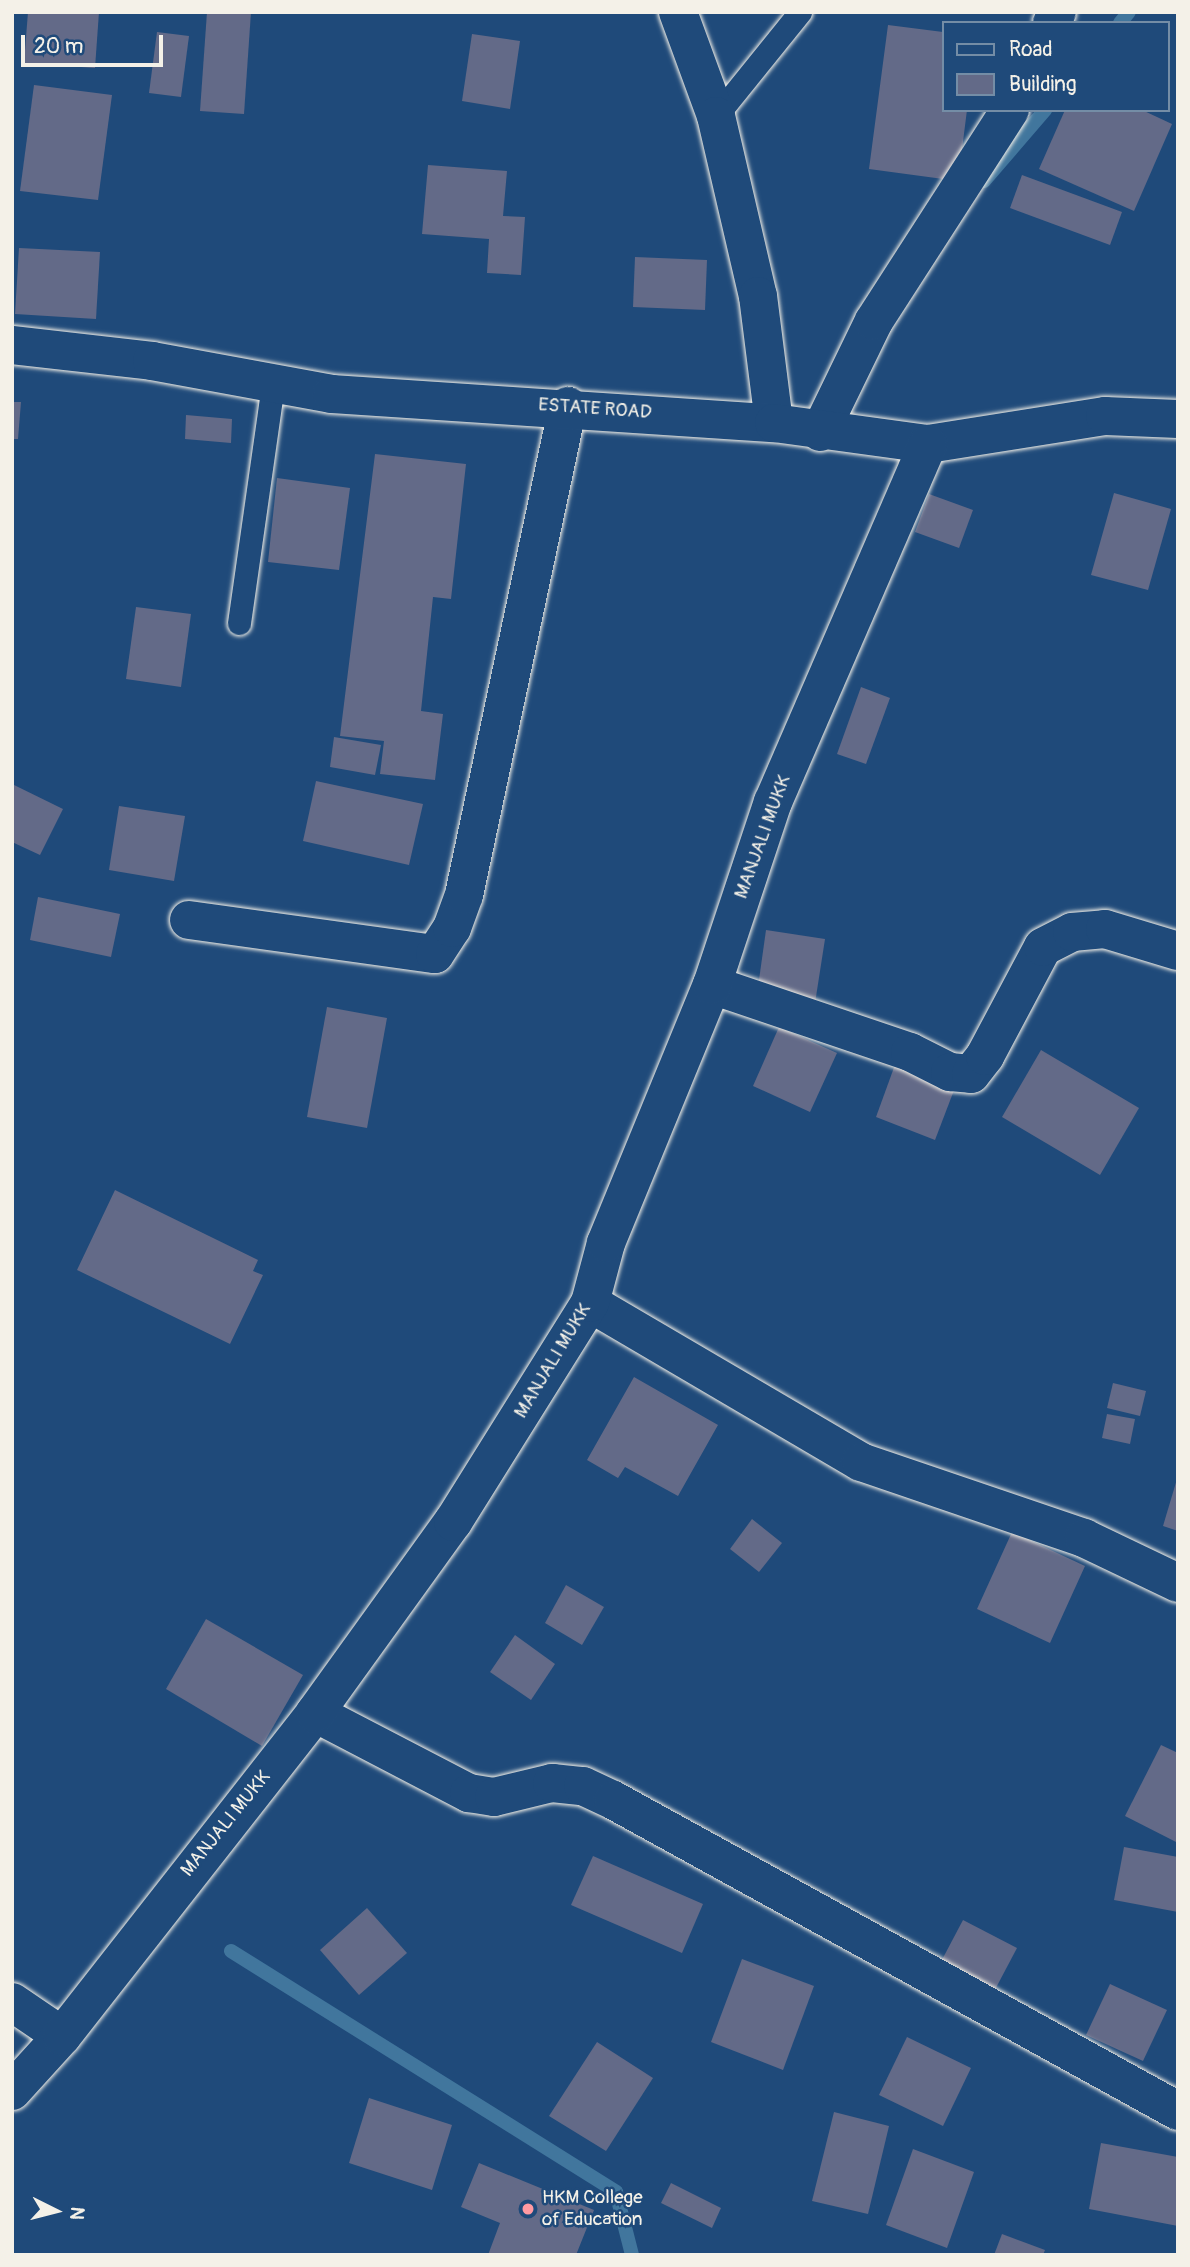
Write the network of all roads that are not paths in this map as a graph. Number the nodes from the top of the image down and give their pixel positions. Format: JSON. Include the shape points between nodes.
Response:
{"nodes":[{"id":1,"x":678,"y":12,"type":"edge"},
{"id":2,"x":800,"y":12,"type":"edge"},
{"id":3,"x":1009,"y":112,"type":"edge"},
{"id":4,"x":716,"y":116,"type":"junction"},
{"id":5,"x":12,"y":345,"type":"edge"},
{"id":6,"x":273,"y":384,"type":"junction"},
{"id":7,"x":568,"y":406,"type":"junction"},
{"id":8,"x":1178,"y":419,"type":"edge"},
{"id":9,"x":774,"y":423,"type":"junction"},
{"id":10,"x":820,"y":432,"type":"junction"},
{"id":11,"x":928,"y":444,"type":"junction"},
{"id":12,"x":239,"y":623,"type":"dead end"},
{"id":13,"x":189,"y":920,"type":"dead end"},
{"id":14,"x":1178,"y":951,"type":"edge"},
{"id":15,"x":712,"y":985,"type":"junction"},
{"id":16,"x":590,"y":1303,"type":"junction"},
{"id":17,"x":1178,"y":1583,"type":"edge"},
{"id":18,"x":315,"y":1713,"type":"junction"},
{"id":19,"x":12,"y":2002,"type":"edge"},
{"id":20,"x":62,"y":2036,"type":"junction"},
{"id":21,"x":12,"y":2091,"type":"edge"},
{"id":22,"x":1178,"y":2111,"type":"edge"}],
"edges":[{"from":1,"to":4,"type":"street"},
{"from":2,"to":4,"type":"lane"},
{"from":3,"to":10,"type":"street","via":[[874,321]]},
{"from":4,"to":9,"type":"street","via":[[758,296]]},
{"from":5,"to":6,"type":"street","name":"ESTATE ROAD","via":[[152,361]]},
{"from":6,"to":7,"type":"street","name":"ESTATE ROAD","via":[[332,394]]},
{"from":6,"to":12,"type":"lane"},
{"from":7,"to":9,"type":"street","name":"ESTATE ROAD"},
{"from":7,"to":13,"type":"street","via":[[464,895],[452,928],[435,954]]},
{"from":8,"to":11,"type":"street","name":"ESTATE ROAD","via":[[1105,416]]},
{"from":9,"to":10,"type":"street","name":"ESTATE ROAD"},
{"from":10,"to":11,"type":"street","name":"ESTATE ROAD"},
{"from":11,"to":15,"type":"street","name":"MANJALI MUKK","via":[[774,802]]},
{"from":14,"to":15,"type":"street","via":[[1105,929],[1072,932],[1043,947],[971,1074],[950,1072],[910,1052]]},
{"from":15,"to":16,"type":"street","name":"MANJALI MUKK","via":[[606,1243]]},
{"from":16,"to":17,"type":"street","via":[[862,1462],[1084,1538]]},
{"from":16,"to":18,"type":"street","name":"MANJALI MUKK","via":[[453,1522]]},
{"from":18,"to":20,"type":"street","name":"MANJALI MUKK"},
{"from":18,"to":22,"type":"street","via":[[469,1793],[494,1797],[552,1783],[583,1786]]},
{"from":19,"to":20,"type":"street"},
{"from":20,"to":21,"type":"street","name":"MANJALI MUKK"}]}
